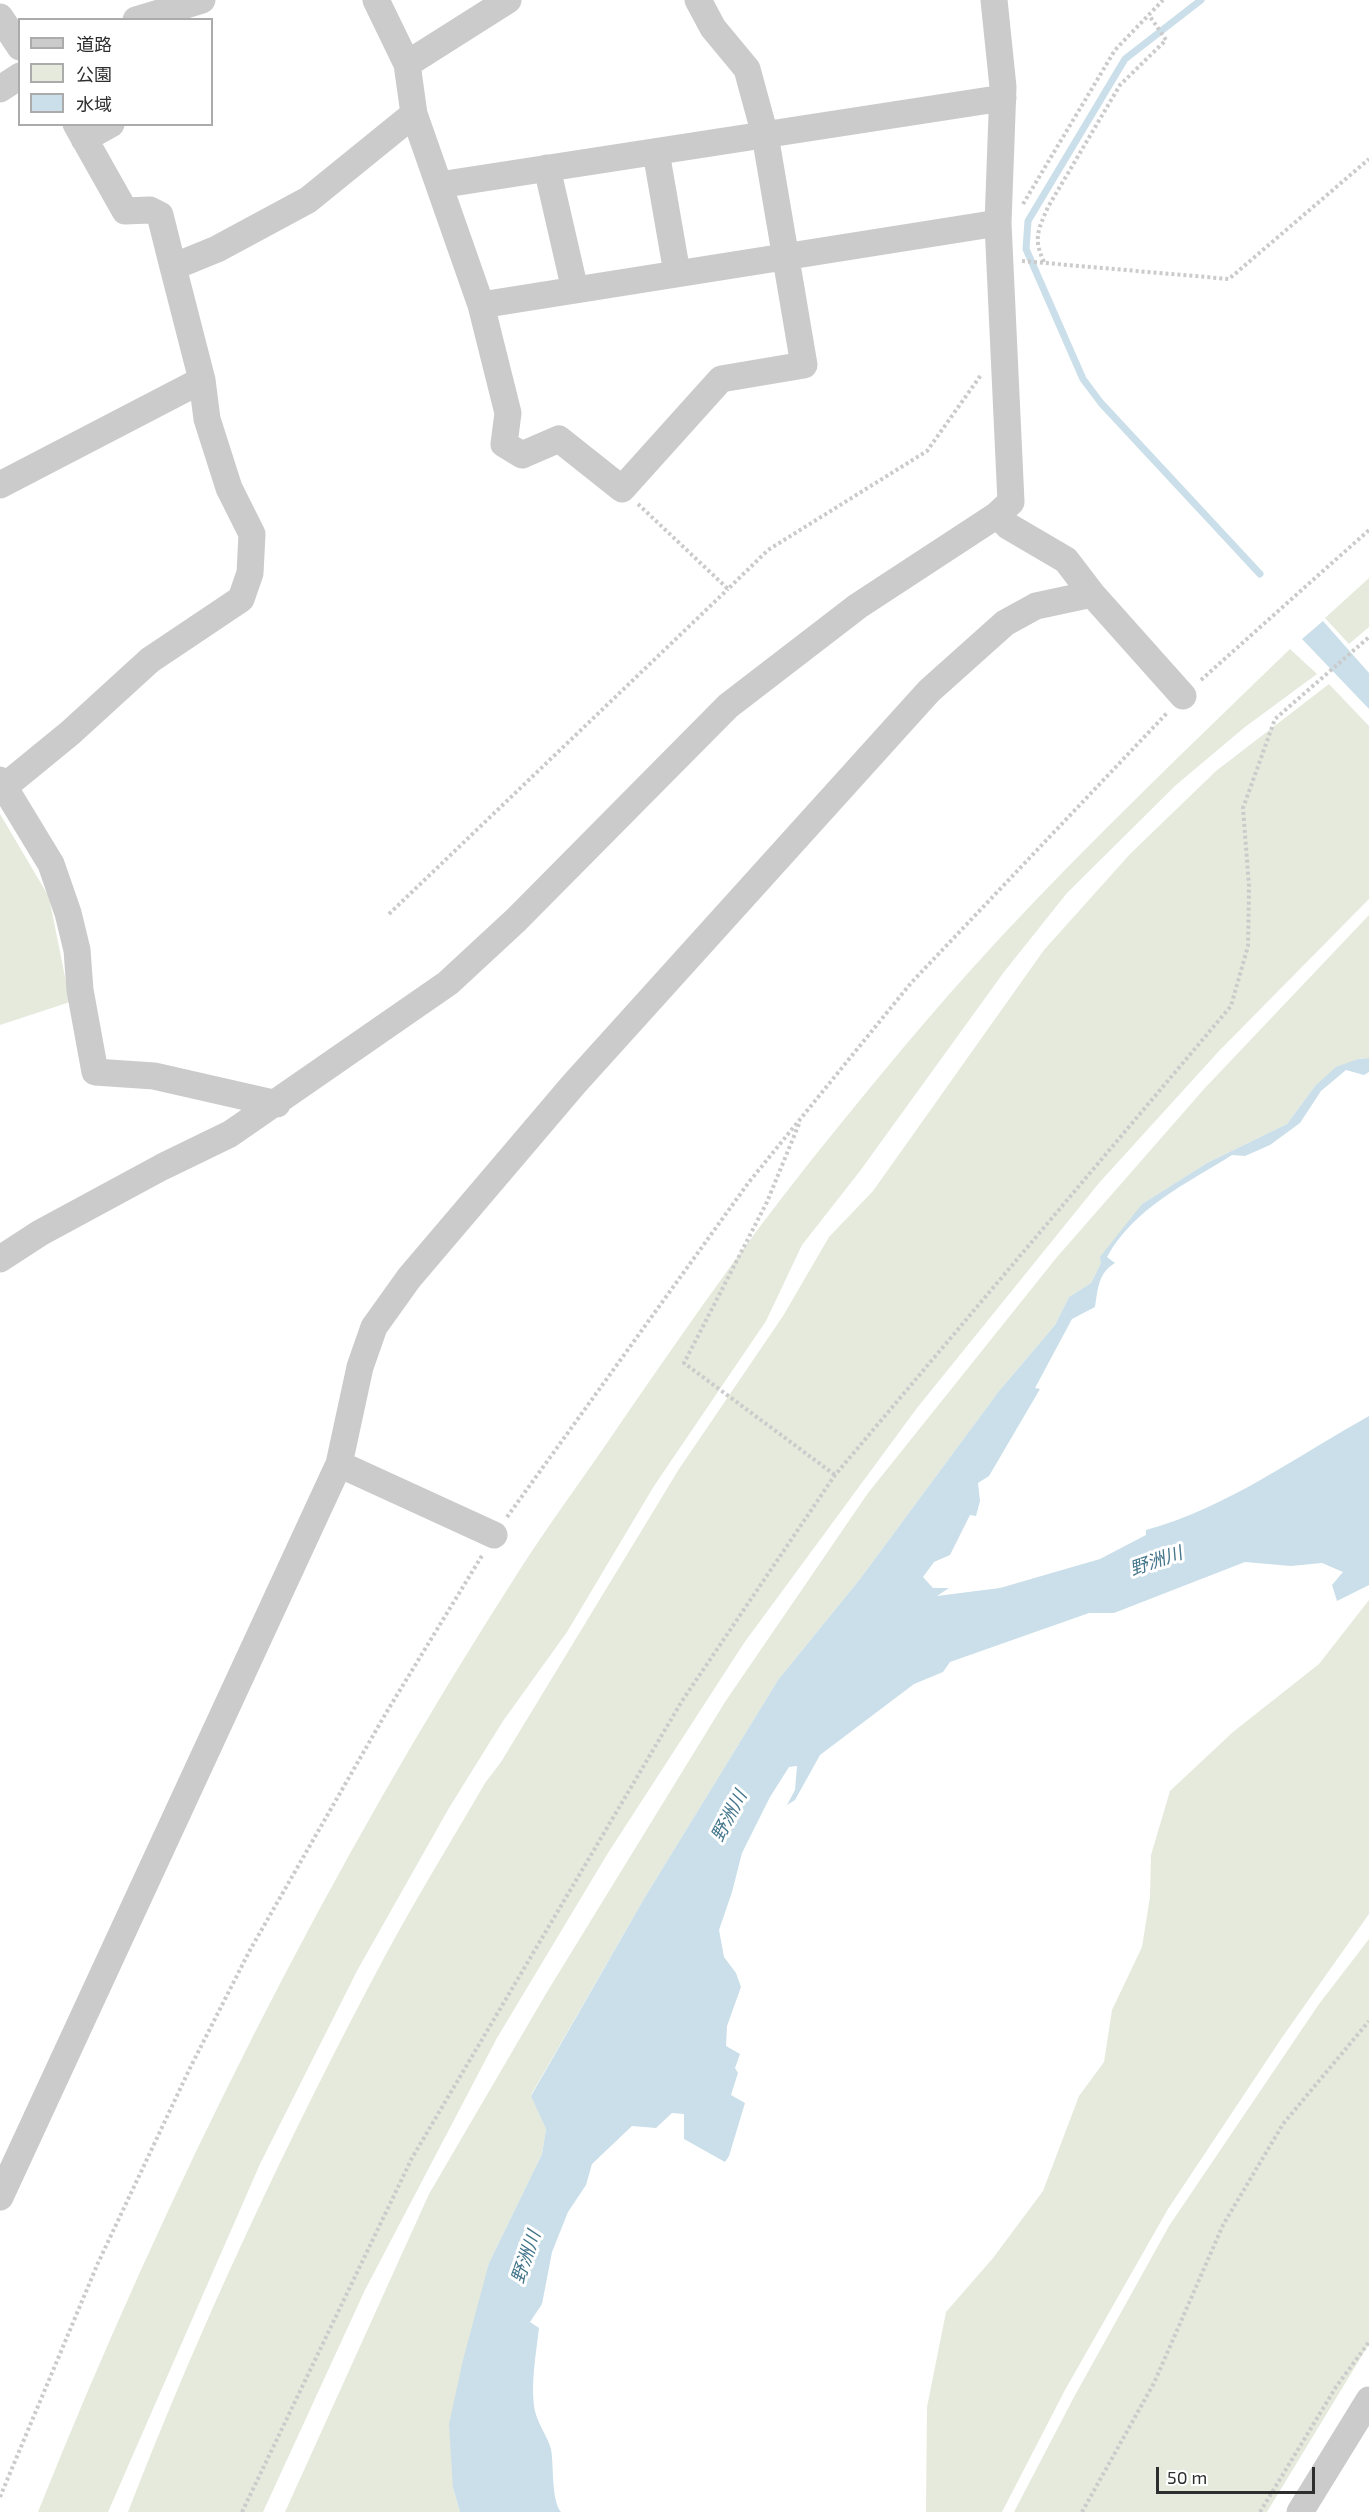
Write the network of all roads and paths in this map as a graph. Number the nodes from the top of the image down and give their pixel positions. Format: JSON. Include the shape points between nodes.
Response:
{"nodes":[{"id":1,"x":202,"y":0,"type":"edge"},
{"id":2,"x":376,"y":0,"type":"edge"},
{"id":3,"x":508,"y":0,"type":"edge"},
{"id":4,"x":698,"y":0,"type":"edge"},
{"id":5,"x":994,"y":0,"type":"edge"},
{"id":6,"x":1162,"y":0,"type":"edge"},
{"id":7,"x":1149,"y":15,"type":"junction"},
{"id":8,"x":0,"y":17,"type":"edge"},
{"id":9,"x":143,"y":18,"type":"edge"},
{"id":10,"x":18,"y":44,"type":"edge"},
{"id":11,"x":407,"y":64,"type":"junction"},
{"id":12,"x":18,"y":77,"type":"edge"},
{"id":13,"x":0,"y":89,"type":"edge"},
{"id":14,"x":1003,"y":98,"type":"junction"},
{"id":15,"x":414,"y":114,"type":"junction"},
{"id":16,"x":103,"y":126,"type":"edge"},
{"id":17,"x":80,"y":132,"type":"edge"},
{"id":18,"x":765,"y":135,"type":"junction"},
{"id":19,"x":656,"y":152,"type":"junction"},
{"id":20,"x":1369,"y":159,"type":"edge"},
{"id":21,"x":547,"y":168,"type":"junction"},
{"id":22,"x":439,"y":185,"type":"junction"},
{"id":23,"x":998,"y":223,"type":"junction"},
{"id":24,"x":785,"y":255,"type":"junction"},
{"id":25,"x":1022,"y":261,"type":"dead end"},
{"id":26,"x":1042,"y":263,"type":"junction"},
{"id":27,"x":173,"y":267,"type":"junction"},
{"id":28,"x":677,"y":273,"type":"junction"},
{"id":29,"x":574,"y":290,"type":"junction"},
{"id":30,"x":481,"y":305,"type":"junction"},
{"id":31,"x":1003,"y":345,"type":"junction"},
{"id":32,"x":202,"y":380,"type":"junction"},
{"id":33,"x":0,"y":485,"type":"edge"},
{"id":34,"x":622,"y":489,"type":"junction"},
{"id":35,"x":997,"y":515,"type":"junction"},
{"id":36,"x":1369,"y":530,"type":"edge"},
{"id":37,"x":728,"y":589,"type":"junction"},
{"id":38,"x":1092,"y":594,"type":"junction"},
{"id":39,"x":1369,"y":637,"type":"edge"},
{"id":40,"x":1184,"y":696,"type":"junction"},
{"id":41,"x":2,"y":783,"type":"edge"},
{"id":42,"x":389,"y":914,"type":"dead end"},
{"id":43,"x":277,"y":1104,"type":"junction"},
{"id":44,"x":802,"y":1118,"type":"junction"},
{"id":45,"x":0,"y":1259,"type":"edge"},
{"id":46,"x":339,"y":1464,"type":"junction"},
{"id":47,"x":835,"y":1475,"type":"junction"},
{"id":48,"x":494,"y":1535,"type":"junction"},
{"id":49,"x":1369,"y":2021,"type":"edge"},
{"id":50,"x":0,"y":2197,"type":"edge"},
{"id":51,"x":1369,"y":2342,"type":"edge"},
{"id":52,"x":1369,"y":2400,"type":"edge"},
{"id":53,"x":0,"y":2497,"type":"edge"},
{"id":54,"x":242,"y":2512,"type":"edge"},
{"id":55,"x":1082,"y":2512,"type":"edge"},
{"id":56,"x":1260,"y":2512,"type":"edge"},
{"id":57,"x":1300,"y":2512,"type":"edge"}],
"edges":[{"from":1,"to":9,"type":"street"},
{"from":2,"to":11,"type":"street"},
{"from":3,"to":11,"type":"street"},
{"from":4,"to":18,"type":"street","via":[[713,28],[747,69]]},
{"from":5,"to":14,"type":"street"},
{"from":6,"to":7,"type":"path"},
{"from":7,"to":23,"type":"path","via":[[1115,50],[1023,205]]},
{"from":7,"to":26,"type":"path","via":[[1166,40],[1120,85],[1048,207],[1036,245]]},
{"from":8,"to":10,"type":"street"},
{"from":11,"to":15,"type":"street"},
{"from":12,"to":13,"type":"street"},
{"from":14,"to":18,"type":"street"},
{"from":14,"to":23,"type":"street"},
{"from":15,"to":22,"type":"street"},
{"from":15,"to":27,"type":"street","via":[[308,200],[217,249]]},
{"from":16,"to":17,"type":"street"},
{"from":17,"to":27,"type":"street","via":[[125,211],[150,210],[160,215]]},
{"from":18,"to":19,"type":"street"},
{"from":18,"to":24,"type":"street"},
{"from":19,"to":21,"type":"street"},
{"from":19,"to":28,"type":"street"},
{"from":20,"to":26,"type":"path","via":[[1229,279]]},
{"from":21,"to":22,"type":"street"},
{"from":21,"to":29,"type":"street"},
{"from":22,"to":30,"type":"street"},
{"from":23,"to":24,"type":"street"},
{"from":23,"to":31,"type":"street"},
{"from":24,"to":28,"type":"street"},
{"from":24,"to":34,"type":"street","via":[[804,365],[721,379]]},
{"from":25,"to":26,"type":"path"},
{"from":27,"to":32,"type":"street"},
{"from":28,"to":29,"type":"street"},
{"from":29,"to":30,"type":"street"},
{"from":30,"to":34,"type":"street","via":[[508,413],[504,444],[522,455],[560,440]]},
{"from":31,"to":35,"type":"street","via":[[1011,502]]},
{"from":31,"to":37,"type":"path","via":[[927,451],[768,550]]},
{"from":32,"to":33,"type":"street"},
{"from":32,"to":41,"type":"street","via":[[207,419],[226,478],[252,534],[250,573],[241,600],[150,660],[70,733]]},
{"from":34,"to":37,"type":"path"},
{"from":35,"to":38,"type":"street","via":[[1066,560]]},
{"from":35,"to":43,"type":"street","via":[[858,606],[728,706],[516,920],[448,982]]},
{"from":36,"to":40,"type":"path"},
{"from":37,"to":42,"type":"path"},
{"from":38,"to":40,"type":"street"},
{"from":38,"to":46,"type":"street","via":[[1036,606],[1005,623],[929,692],[574,1084],[409,1278],[374,1327],[360,1367]]},
{"from":39,"to":47,"type":"path","via":[[1275,719],[1243,808],[1250,886],[1248,946],[1231,1006]]},
{"from":40,"to":44,"type":"path","via":[[911,983]]},
{"from":41,"to":43,"type":"street","via":[[51,864],[68,913],[95,1072],[154,1076]]},
{"from":43,"to":45,"type":"street","via":[[230,1134],[50,1227]]},
{"from":44,"to":47,"type":"path","via":[[767,1202],[684,1363]]},
{"from":44,"to":48,"type":"path","via":[[749,1182]]},
{"from":46,"to":48,"type":"street"},
{"from":46,"to":50,"type":"street"},
{"from":47,"to":54,"type":"path","via":[[682,1701],[412,2158]]},
{"from":48,"to":53,"type":"path","via":[[250,1950],[98,2263]]},
{"from":49,"to":55,"type":"path","via":[[1283,2124],[1223,2225],[1154,2383]]},
{"from":51,"to":56,"type":"path"},
{"from":52,"to":57,"type":"street"}]}
